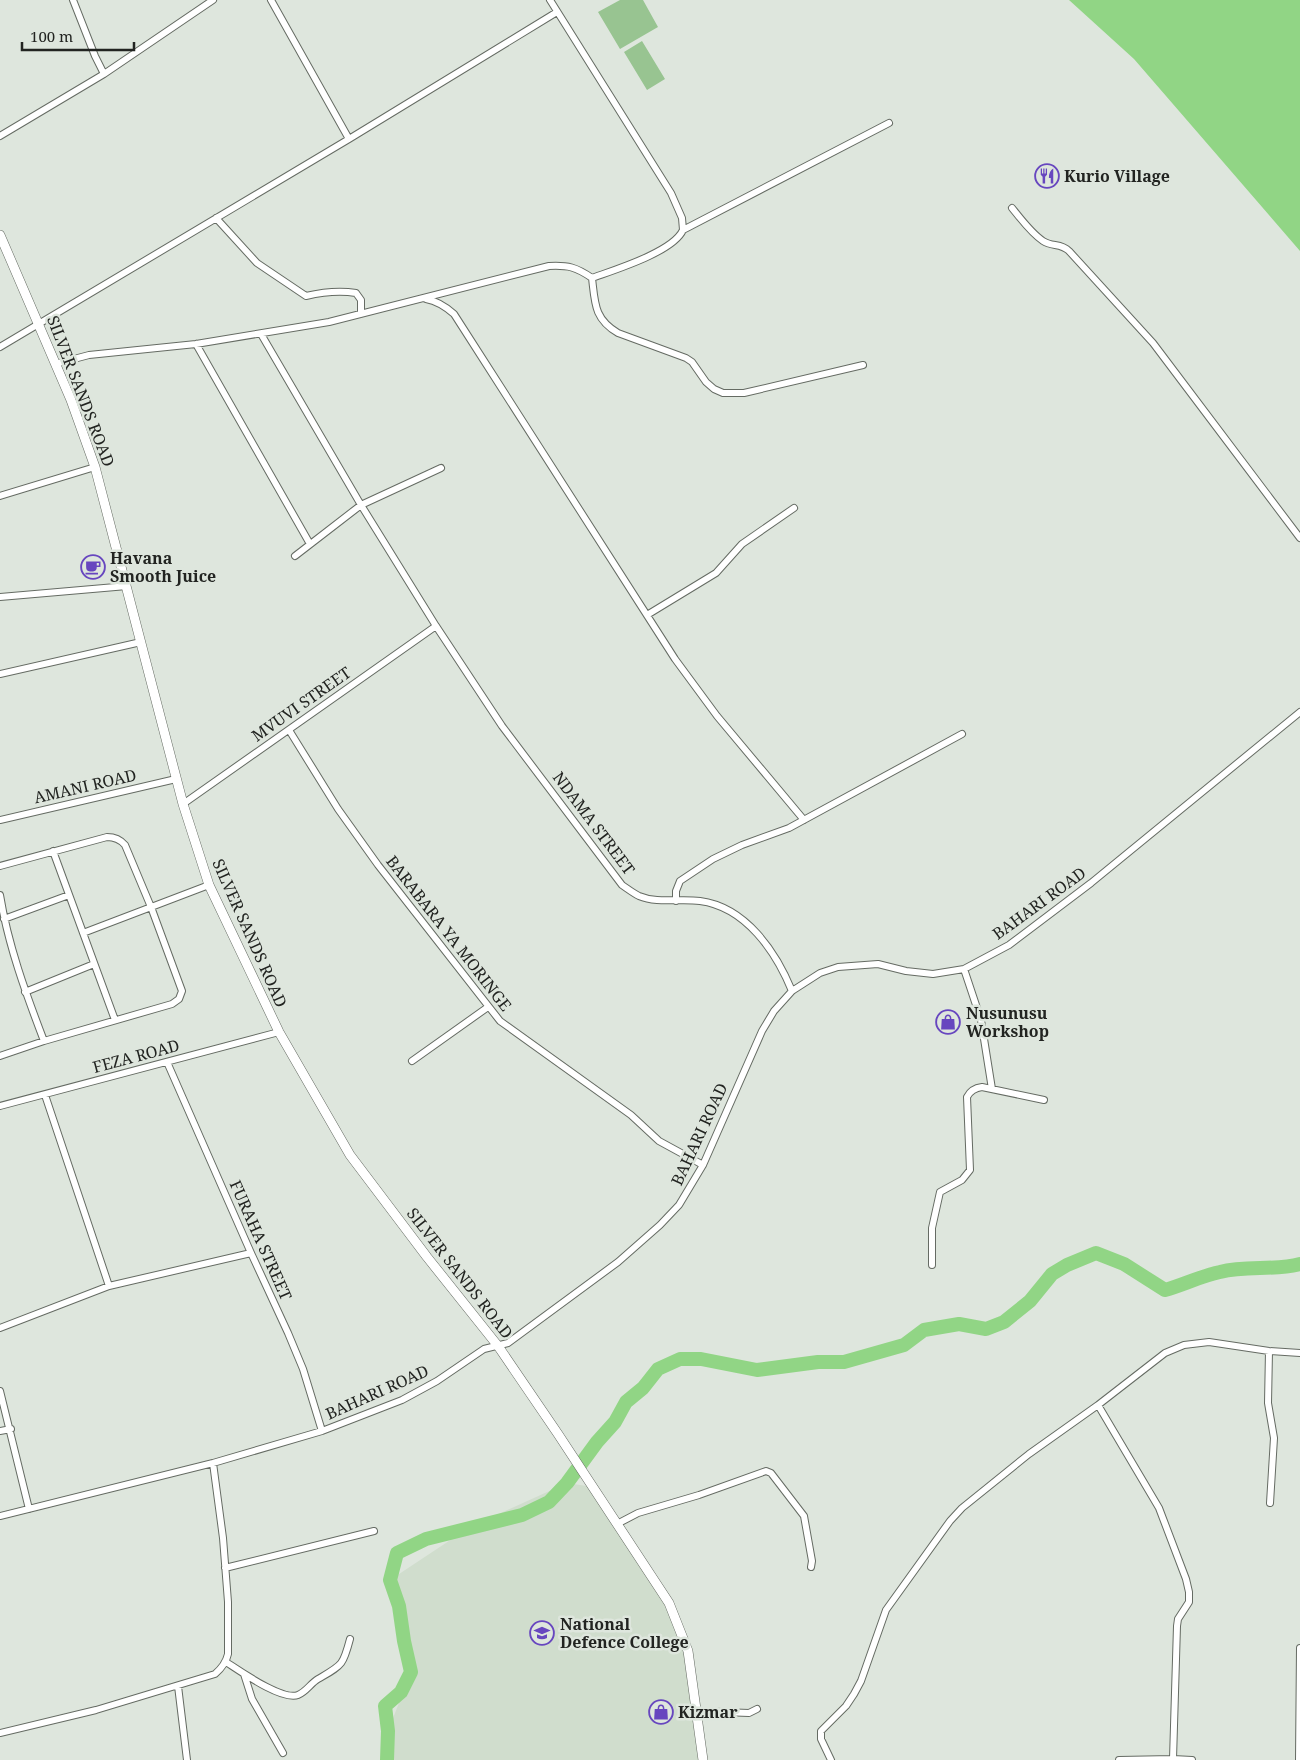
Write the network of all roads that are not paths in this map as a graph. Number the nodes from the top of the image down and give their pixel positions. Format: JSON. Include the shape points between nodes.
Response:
{"nodes":[{"id":1,"x":73,"y":0,"type":"edge"},
{"id":2,"x":213,"y":0,"type":"edge"},
{"id":3,"x":271,"y":0,"type":"edge"},
{"id":4,"x":550,"y":0,"type":"edge"},
{"id":5,"x":557,"y":12,"type":"junction"},
{"id":6,"x":104,"y":74,"type":"junction"},
{"id":7,"x":888,"y":123,"type":"dead end"},
{"id":8,"x":0,"y":136,"type":"edge"},
{"id":9,"x":349,"y":138,"type":"junction"},
{"id":10,"x":1012,"y":208,"type":"dead end"},
{"id":11,"x":216,"y":218,"type":"junction"},
{"id":12,"x":683,"y":230,"type":"junction"},
{"id":13,"x":0,"y":235,"type":"edge"},
{"id":14,"x":592,"y":278,"type":"junction"},
{"id":15,"x":423,"y":298,"type":"junction"},
{"id":16,"x":361,"y":314,"type":"junction"},
{"id":17,"x":38,"y":324,"type":"junction"},
{"id":18,"x":261,"y":334,"type":"junction"},
{"id":19,"x":196,"y":344,"type":"junction"},
{"id":20,"x":0,"y":346,"type":"edge"},
{"id":21,"x":56,"y":364,"type":"junction"},
{"id":22,"x":863,"y":365,"type":"dead end"},
{"id":23,"x":95,"y":466,"type":"junction"},
{"id":24,"x":441,"y":468,"type":"dead end"},
{"id":25,"x":0,"y":496,"type":"edge"},
{"id":26,"x":361,"y":505,"type":"junction"},
{"id":27,"x":794,"y":508,"type":"dead end"},
{"id":28,"x":1300,"y":538,"type":"edge"},
{"id":29,"x":310,"y":544,"type":"junction"},
{"id":30,"x":295,"y":556,"type":"dead end"},
{"id":31,"x":127,"y":586,"type":"junction"},
{"id":32,"x":0,"y":597,"type":"edge"},
{"id":33,"x":647,"y":615,"type":"junction"},
{"id":34,"x":436,"y":626,"type":"junction"},
{"id":35,"x":141,"y":642,"type":"junction"},
{"id":36,"x":0,"y":674,"type":"edge"},
{"id":37,"x":1300,"y":712,"type":"edge"},
{"id":38,"x":289,"y":730,"type":"junction"},
{"id":39,"x":962,"y":734,"type":"dead end"},
{"id":40,"x":176,"y":780,"type":"junction"},
{"id":41,"x":183,"y":804,"type":"junction"},
{"id":42,"x":0,"y":820,"type":"edge"},
{"id":43,"x":804,"y":820,"type":"junction"},
{"id":44,"x":53,"y":851,"type":"junction"},
{"id":45,"x":0,"y":866,"type":"edge"},
{"id":46,"x":209,"y":885,"type":"junction"},
{"id":47,"x":0,"y":895,"type":"edge"},
{"id":48,"x":69,"y":895,"type":"junction"},
{"id":49,"x":676,"y":900,"type":"junction"},
{"id":50,"x":151,"y":907,"type":"junction"},
{"id":51,"x":4,"y":919,"type":"junction"},
{"id":52,"x":83,"y":933,"type":"junction"},
{"id":53,"x":94,"y":964,"type":"junction"},
{"id":54,"x":964,"y":968,"type":"junction"},
{"id":55,"x":25,"y":992,"type":"junction"},
{"id":56,"x":792,"y":992,"type":"junction"},
{"id":57,"x":488,"y":1007,"type":"junction"},
{"id":58,"x":115,"y":1020,"type":"junction"},
{"id":59,"x":279,"y":1032,"type":"junction"},
{"id":60,"x":44,"y":1041,"type":"junction"},
{"id":61,"x":0,"y":1056,"type":"edge"},
{"id":62,"x":412,"y":1061,"type":"dead end"},
{"id":63,"x":167,"y":1062,"type":"junction"},
{"id":64,"x":992,"y":1088,"type":"junction"},
{"id":65,"x":45,"y":1095,"type":"junction"},
{"id":66,"x":1044,"y":1100,"type":"dead end"},
{"id":67,"x":0,"y":1106,"type":"edge"},
{"id":68,"x":703,"y":1165,"type":"junction"},
{"id":69,"x":251,"y":1253,"type":"junction"},
{"id":70,"x":932,"y":1265,"type":"dead end"},
{"id":71,"x":109,"y":1286,"type":"junction"},
{"id":72,"x":0,"y":1328,"type":"edge"},
{"id":73,"x":498,"y":1346,"type":"junction"},
{"id":74,"x":1269,"y":1351,"type":"junction"},
{"id":75,"x":1300,"y":1353,"type":"edge"},
{"id":76,"x":0,"y":1391,"type":"edge"},
{"id":77,"x":1098,"y":1405,"type":"junction"},
{"id":78,"x":11,"y":1429,"type":"junction"},
{"id":79,"x":0,"y":1431,"type":"edge"},
{"id":80,"x":322,"y":1432,"type":"junction"},
{"id":81,"x":213,"y":1463,"type":"junction"},
{"id":82,"x":1270,"y":1502,"type":"dead end"},
{"id":83,"x":29,"y":1509,"type":"junction"},
{"id":84,"x":0,"y":1516,"type":"edge"},
{"id":85,"x":617,"y":1524,"type":"junction"},
{"id":86,"x":374,"y":1531,"type":"dead end"},
{"id":87,"x":811,"y":1567,"type":"dead end"},
{"id":88,"x":225,"y":1568,"type":"junction"},
{"id":89,"x":350,"y":1639,"type":"dead end"},
{"id":90,"x":1300,"y":1648,"type":"edge"},
{"id":91,"x":226,"y":1662,"type":"junction"},
{"id":92,"x":244,"y":1674,"type":"junction"},
{"id":93,"x":178,"y":1686,"type":"junction"},
{"id":94,"x":757,"y":1709,"type":"dead end"},
{"id":95,"x":696,"y":1711,"type":"junction"},
{"id":96,"x":0,"y":1733,"type":"edge"},
{"id":97,"x":283,"y":1753,"type":"dead end"},
{"id":98,"x":1173,"y":1759,"type":"junction"},
{"id":99,"x":187,"y":1760,"type":"edge"},
{"id":100,"x":703,"y":1760,"type":"edge"},
{"id":101,"x":831,"y":1760,"type":"edge"},
{"id":102,"x":1119,"y":1760,"type":"edge"},
{"id":103,"x":1185,"y":1760,"type":"edge"},
{"id":104,"x":1192,"y":1760,"type":"edge"},
{"id":105,"x":1299,"y":1760,"type":"edge"}],
"edges":[{"from":1,"to":6,"type":"street"},
{"from":2,"to":6,"type":"street"},
{"from":3,"to":9,"type":"street"},
{"from":4,"to":5,"type":"street"},
{"from":5,"to":9,"type":"street"},
{"from":5,"to":12,"type":"street","via":[[671,193],[682,218]]},
{"from":6,"to":8,"type":"street"},
{"from":7,"to":12,"type":"street"},
{"from":9,"to":11,"type":"street"},
{"from":10,"to":28,"type":"street","via":[[1044,242],[1069,250],[1153,343]]},
{"from":11,"to":16,"type":"street","via":[[257,263],[287,285],[306,296],[320,292],[356,293],[361,300]]},
{"from":11,"to":17,"type":"street"},
{"from":12,"to":14,"type":"street","via":[[676,241],[632,264]]},
{"from":13,"to":17,"type":"street","name":"SILVER SANDS ROAD"},
{"from":14,"to":15,"type":"street","via":[[579,269],[549,266]]},
{"from":14,"to":22,"type":"street","via":[[596,310],[608,328],[686,358],[698,368],[706,382],[723,393],[744,393]]},
{"from":15,"to":16,"type":"street"},
{"from":15,"to":33,"type":"street","via":[[440,303],[454,314]]},
{"from":16,"to":18,"type":"street"},
{"from":17,"to":20,"type":"street"},
{"from":17,"to":21,"type":"street","name":"SILVER SANDS ROAD"},
{"from":18,"to":19,"type":"street"},
{"from":18,"to":26,"type":"street","name":"NDAMA STREET"},
{"from":19,"to":21,"type":"street","via":[[89,355]]},
{"from":19,"to":29,"type":"street"},
{"from":21,"to":23,"type":"street","name":"SILVER SANDS ROAD"},
{"from":23,"to":25,"type":"street"},
{"from":23,"to":31,"type":"street","name":"SILVER SANDS ROAD"},
{"from":24,"to":26,"type":"street"},
{"from":26,"to":29,"type":"street"},
{"from":26,"to":34,"type":"street","name":"NDAMA STREET"},
{"from":27,"to":33,"type":"street","via":[[742,544],[716,572]]},
{"from":29,"to":30,"type":"street"},
{"from":31,"to":32,"type":"street"},
{"from":31,"to":35,"type":"street","name":"SILVER SANDS ROAD"},
{"from":33,"to":43,"type":"street","via":[[717,716]]},
{"from":34,"to":38,"type":"street","name":"MVUVI STREET"},
{"from":34,"to":49,"type":"street","name":"NDAMA STREET","via":[[502,726],[622,885],[638,895],[656,900]]},
{"from":35,"to":36,"type":"street"},
{"from":35,"to":40,"type":"street","name":"SILVER SANDS ROAD"},
{"from":37,"to":54,"type":"street","name":"BAHARI ROAD","via":[[1064,905],[1009,945]]},
{"from":38,"to":41,"type":"street","name":"MVUVI STREET"},
{"from":38,"to":57,"type":"street","name":"BARABARA YA MORINGE","via":[[338,809],[378,865]]},
{"from":39,"to":43,"type":"street"},
{"from":40,"to":41,"type":"street","name":"SILVER SANDS ROAD"},
{"from":40,"to":42,"type":"street","name":"AMANI ROAD"},
{"from":41,"to":46,"type":"street","name":"SILVER SANDS ROAD"},
{"from":43,"to":49,"type":"street","via":[[742,845],[687,875],[677,886]]},
{"from":44,"to":45,"type":"street"},
{"from":44,"to":48,"type":"street"},
{"from":44,"to":50,"type":"street","via":[[107,837],[117,839],[125,846]]},
{"from":46,"to":50,"type":"street"},
{"from":46,"to":59,"type":"street","name":"SILVER SANDS ROAD"},
{"from":47,"to":51,"type":"street"},
{"from":48,"to":51,"type":"street"},
{"from":48,"to":52,"type":"street"},
{"from":49,"to":56,"type":"street","name":"NDAMA STREET","via":[[700,901],[725,908],[746,921],[779,965]]},
{"from":50,"to":52,"type":"street"},
{"from":50,"to":58,"type":"street","via":[[181,995],[172,1004]]},
{"from":51,"to":55,"type":"street"},
{"from":52,"to":53,"type":"street"},
{"from":53,"to":55,"type":"street"},
{"from":53,"to":58,"type":"street"},
{"from":54,"to":56,"type":"street","name":"BAHARI ROAD","via":[[933,974],[906,972],[878,964],[838,966],[820,973]]},
{"from":54,"to":64,"type":"street","via":[[981,1020]]},
{"from":55,"to":60,"type":"street"},
{"from":56,"to":68,"type":"street","name":"BAHARI ROAD","via":[[774,1011],[762,1031]]},
{"from":57,"to":62,"type":"street"},
{"from":57,"to":68,"type":"street","name":"BARABARA YA MORINGE","via":[[500,1021],[631,1115],[659,1141]]},
{"from":58,"to":60,"type":"street"},
{"from":59,"to":63,"type":"street","name":"FEZA ROAD"},
{"from":59,"to":73,"type":"street","name":"SILVER SANDS ROAD","via":[[350,1155]]},
{"from":60,"to":61,"type":"street"},
{"from":63,"to":65,"type":"street","name":"FEZA ROAD"},
{"from":63,"to":69,"type":"street","name":"FURAHA STREET"},
{"from":64,"to":66,"type":"street"},
{"from":64,"to":70,"type":"street","via":[[977,1088],[967,1097],[970,1170],[962,1180],[940,1192],[932,1228]]},
{"from":65,"to":67,"type":"street","name":"FEZA ROAD"},
{"from":65,"to":71,"type":"street"},
{"from":68,"to":73,"type":"street","name":"BAHARI ROAD","via":[[679,1205],[660,1225],[618,1262],[553,1311],[508,1343]]},
{"from":69,"to":71,"type":"street"},
{"from":69,"to":80,"type":"street","name":"FURAHA STREET","via":[[303,1369]]},
{"from":71,"to":72,"type":"street"},
{"from":73,"to":80,"type":"street","name":"BAHARI ROAD","via":[[484,1349],[402,1400]]},
{"from":73,"to":85,"type":"street","name":"SILVER SANDS ROAD"},
{"from":74,"to":75,"type":"street"},
{"from":74,"to":77,"type":"street","via":[[1209,1342],[1184,1345],[1165,1353]]},
{"from":74,"to":82,"type":"street","via":[[1268,1402],[1274,1438]]},
{"from":76,"to":78,"type":"street"},
{"from":77,"to":98,"type":"street","via":[[1159,1508],[1189,1592],[1189,1602],[1177,1626]]},
{"from":77,"to":101,"type":"street","via":[[1029,1454],[962,1508],[950,1522],[886,1610],[854,1694],[821,1731],[821,1739]]},
{"from":78,"to":79,"type":"street"},
{"from":78,"to":83,"type":"street"},
{"from":80,"to":81,"type":"street","name":"BAHARI ROAD"},
{"from":81,"to":83,"type":"street","name":"BAHARI ROAD"},
{"from":81,"to":88,"type":"street"},
{"from":83,"to":84,"type":"street","name":"BAHARI ROAD"},
{"from":85,"to":87,"type":"street","via":[[638,1513],[766,1471],[771,1473],[804,1516]]},
{"from":85,"to":95,"type":"street","name":"SILVER SANDS ROAD","via":[[670,1603],[688,1651]]},
{"from":86,"to":88,"type":"street"},
{"from":88,"to":91,"type":"street","via":[[228,1602]]},
{"from":89,"to":92,"type":"street","via":[[341,1665],[298,1696],[282,1694]]},
{"from":90,"to":105,"type":"street"},
{"from":91,"to":92,"type":"street"},
{"from":91,"to":93,"type":"street","via":[[215,1674]]},
{"from":92,"to":97,"type":"street","via":[[252,1699]]},
{"from":93,"to":96,"type":"street"},
{"from":93,"to":99,"type":"street"},
{"from":94,"to":95,"type":"street","via":[[749,1713]]},
{"from":95,"to":100,"type":"street","name":"SILVER SANDS ROAD"},
{"from":98,"to":102,"type":"street"},
{"from":98,"to":103,"type":"street"},
{"from":103,"to":104,"type":"street"}]}
